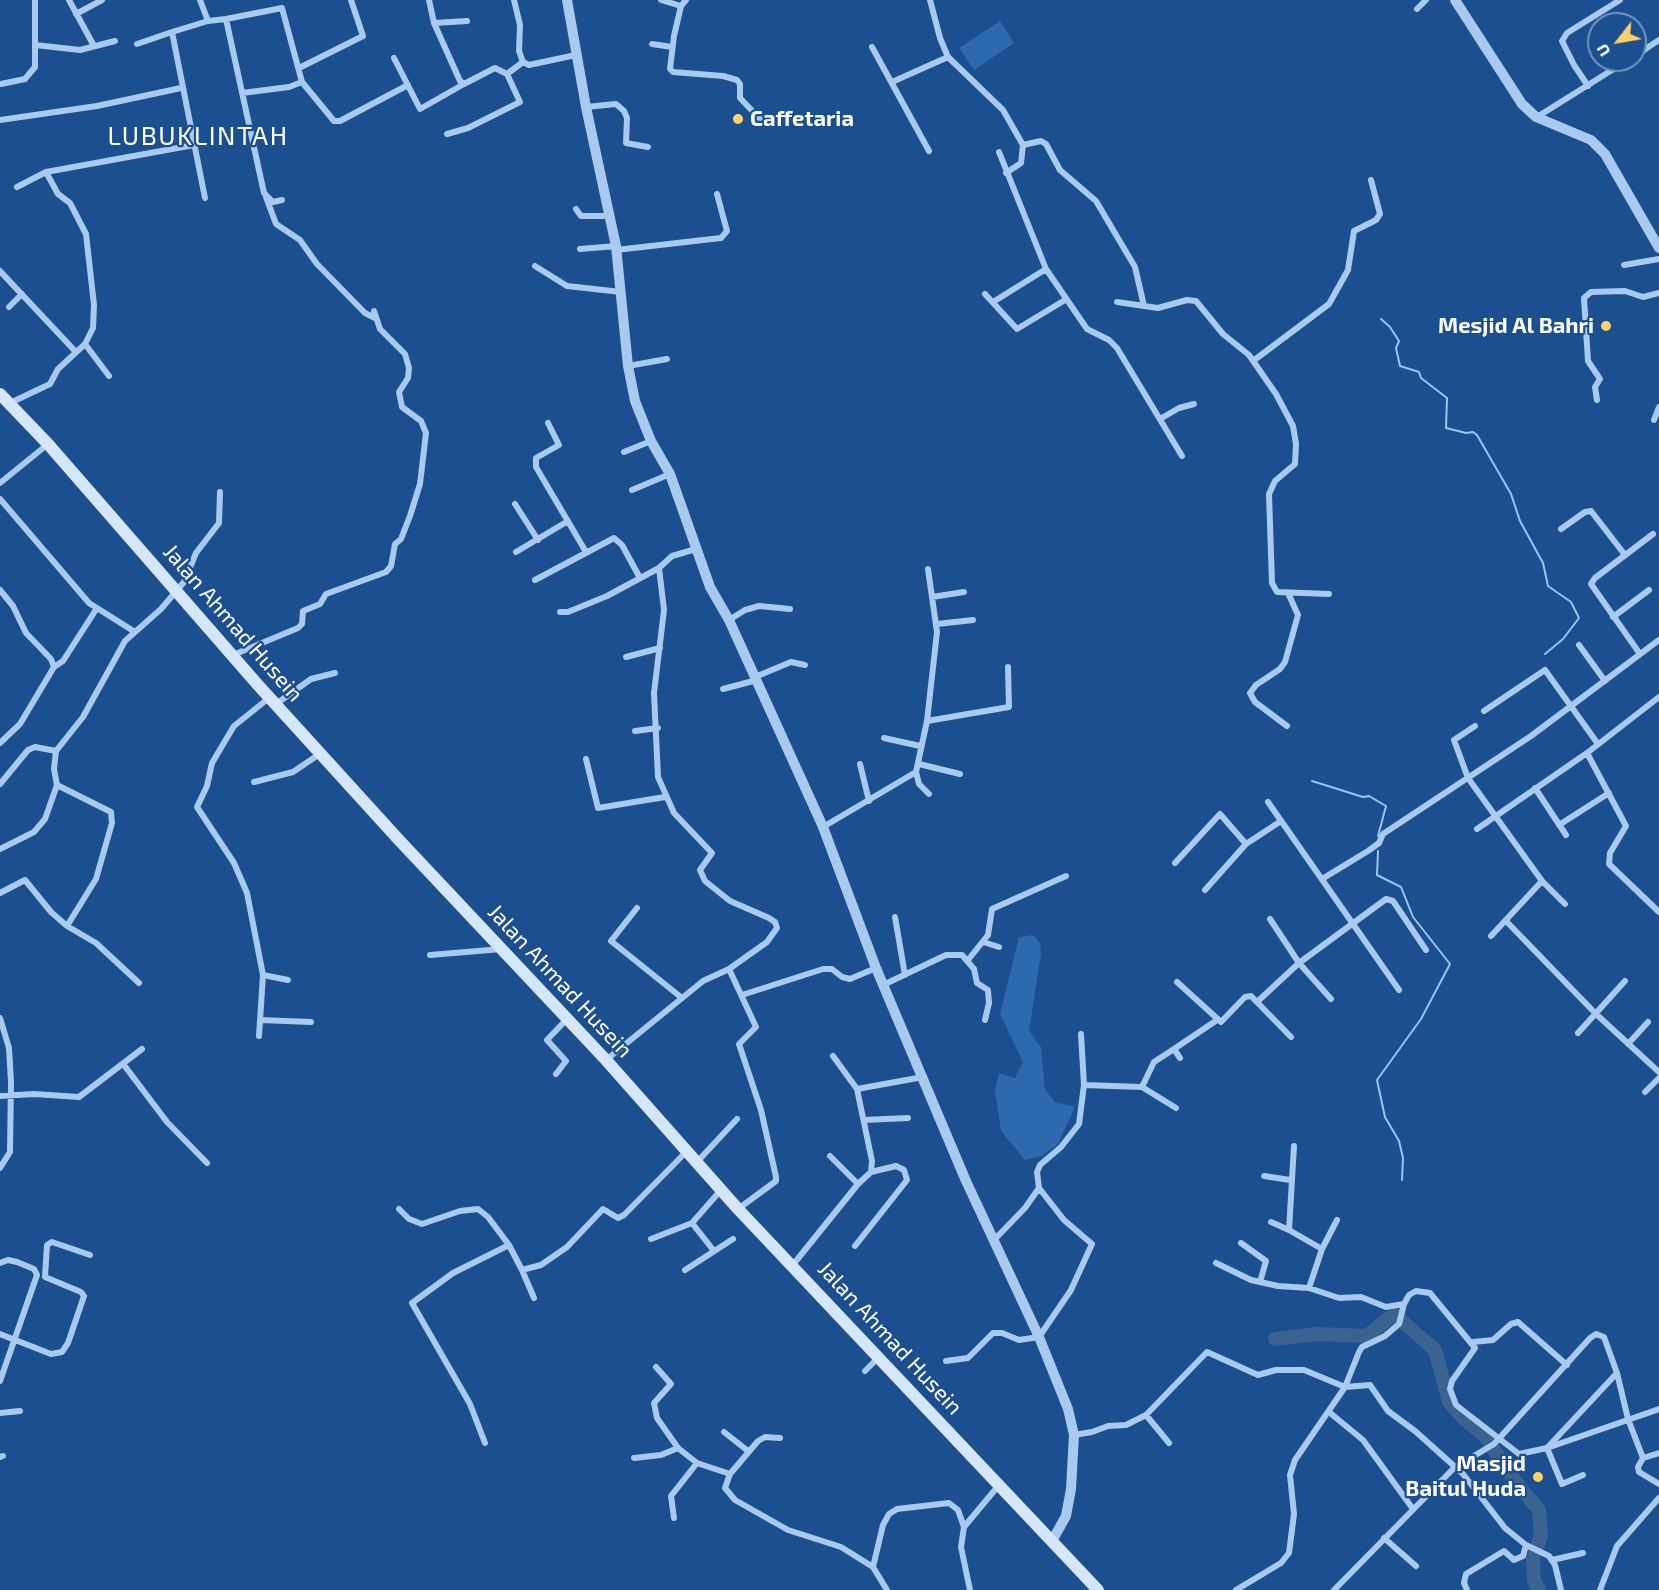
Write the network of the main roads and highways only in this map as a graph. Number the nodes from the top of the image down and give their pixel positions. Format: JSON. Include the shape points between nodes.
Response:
{"nodes":[{"id":1,"x":0,"y":394,"type":"edge"},
{"id":2,"x":1092,"y":1588,"type":"edge"}],
"edges":[{"from":1,"to":2,"type":"main road","name":"Jalan Ahmad Husein","via":[[273,701]]}]}
